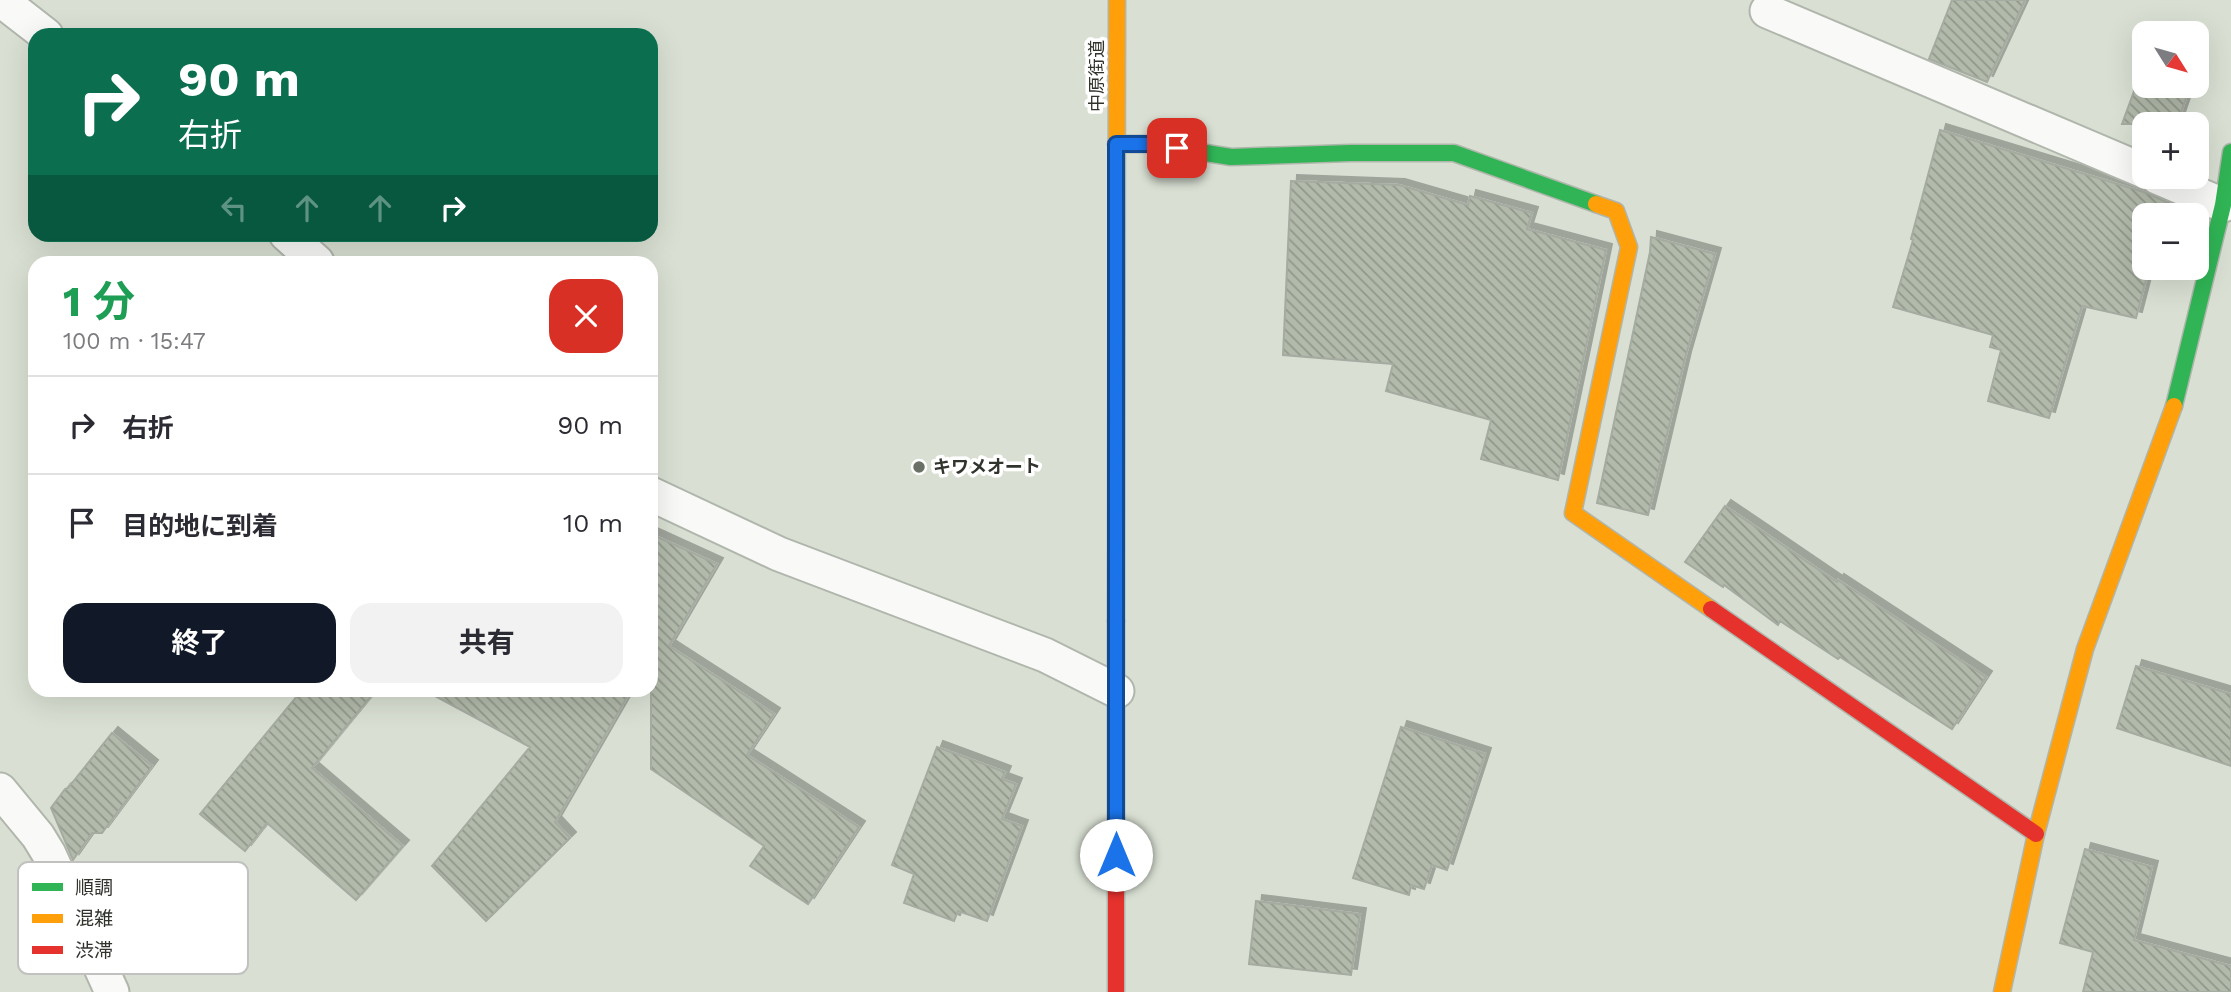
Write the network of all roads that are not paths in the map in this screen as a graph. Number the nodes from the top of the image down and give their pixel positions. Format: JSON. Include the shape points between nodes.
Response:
{"nodes":[{"id":1,"x":1,"y":0,"type":"edge"},
{"id":2,"x":1117,"y":0,"type":"edge"},
{"id":3,"x":1767,"y":12,"type":"dead end"},
{"id":4,"x":37,"y":28,"type":"edge"},
{"id":5,"x":1116,"y":144,"type":"junction"},
{"id":6,"x":2231,"y":152,"type":"edge"},
{"id":7,"x":2132,"y":166,"type":"edge"},
{"id":8,"x":2185,"y":189,"type":"edge"},
{"id":9,"x":2223,"y":205,"type":"junction"},
{"id":10,"x":295,"y":242,"type":"edge"},
{"id":11,"x":310,"y":256,"type":"edge"},
{"id":12,"x":658,"y":497,"type":"edge"},
{"id":13,"x":1117,"y":691,"type":"junction"},
{"id":14,"x":0,"y":790,"type":"edge"},
{"id":15,"x":2036,"y":834,"type":"junction"},
{"id":16,"x":52,"y":862,"type":"edge"},
{"id":17,"x":104,"y":974,"type":"edge"},
{"id":18,"x":112,"y":992,"type":"edge"},
{"id":19,"x":1116,"y":992,"type":"edge"},
{"id":20,"x":2002,"y":992,"type":"edge"}],
"edges":[{"from":1,"to":4,"type":"lane"},
{"from":2,"to":5,"type":"street","name":"中原街道"},
{"from":3,"to":7,"type":"lane"},
{"from":5,"to":13,"type":"street","name":"中原街道"},
{"from":5,"to":15,"type":"street","via":[[1150,144],[1231,157],[1454,153],[1616,211],[1629,247],[1573,513]]},
{"from":6,"to":9,"type":"street"},
{"from":8,"to":9,"type":"lane"},
{"from":9,"to":15,"type":"street","via":[[2177,398],[2085,649]]},
{"from":10,"to":11,"type":"lane"},
{"from":12,"to":13,"type":"lane","via":[[779,554],[1045,655]]},
{"from":13,"to":19,"type":"street","name":"中原街道"},
{"from":14,"to":16,"type":"lane"},
{"from":15,"to":20,"type":"street"},
{"from":17,"to":18,"type":"lane"}]}
